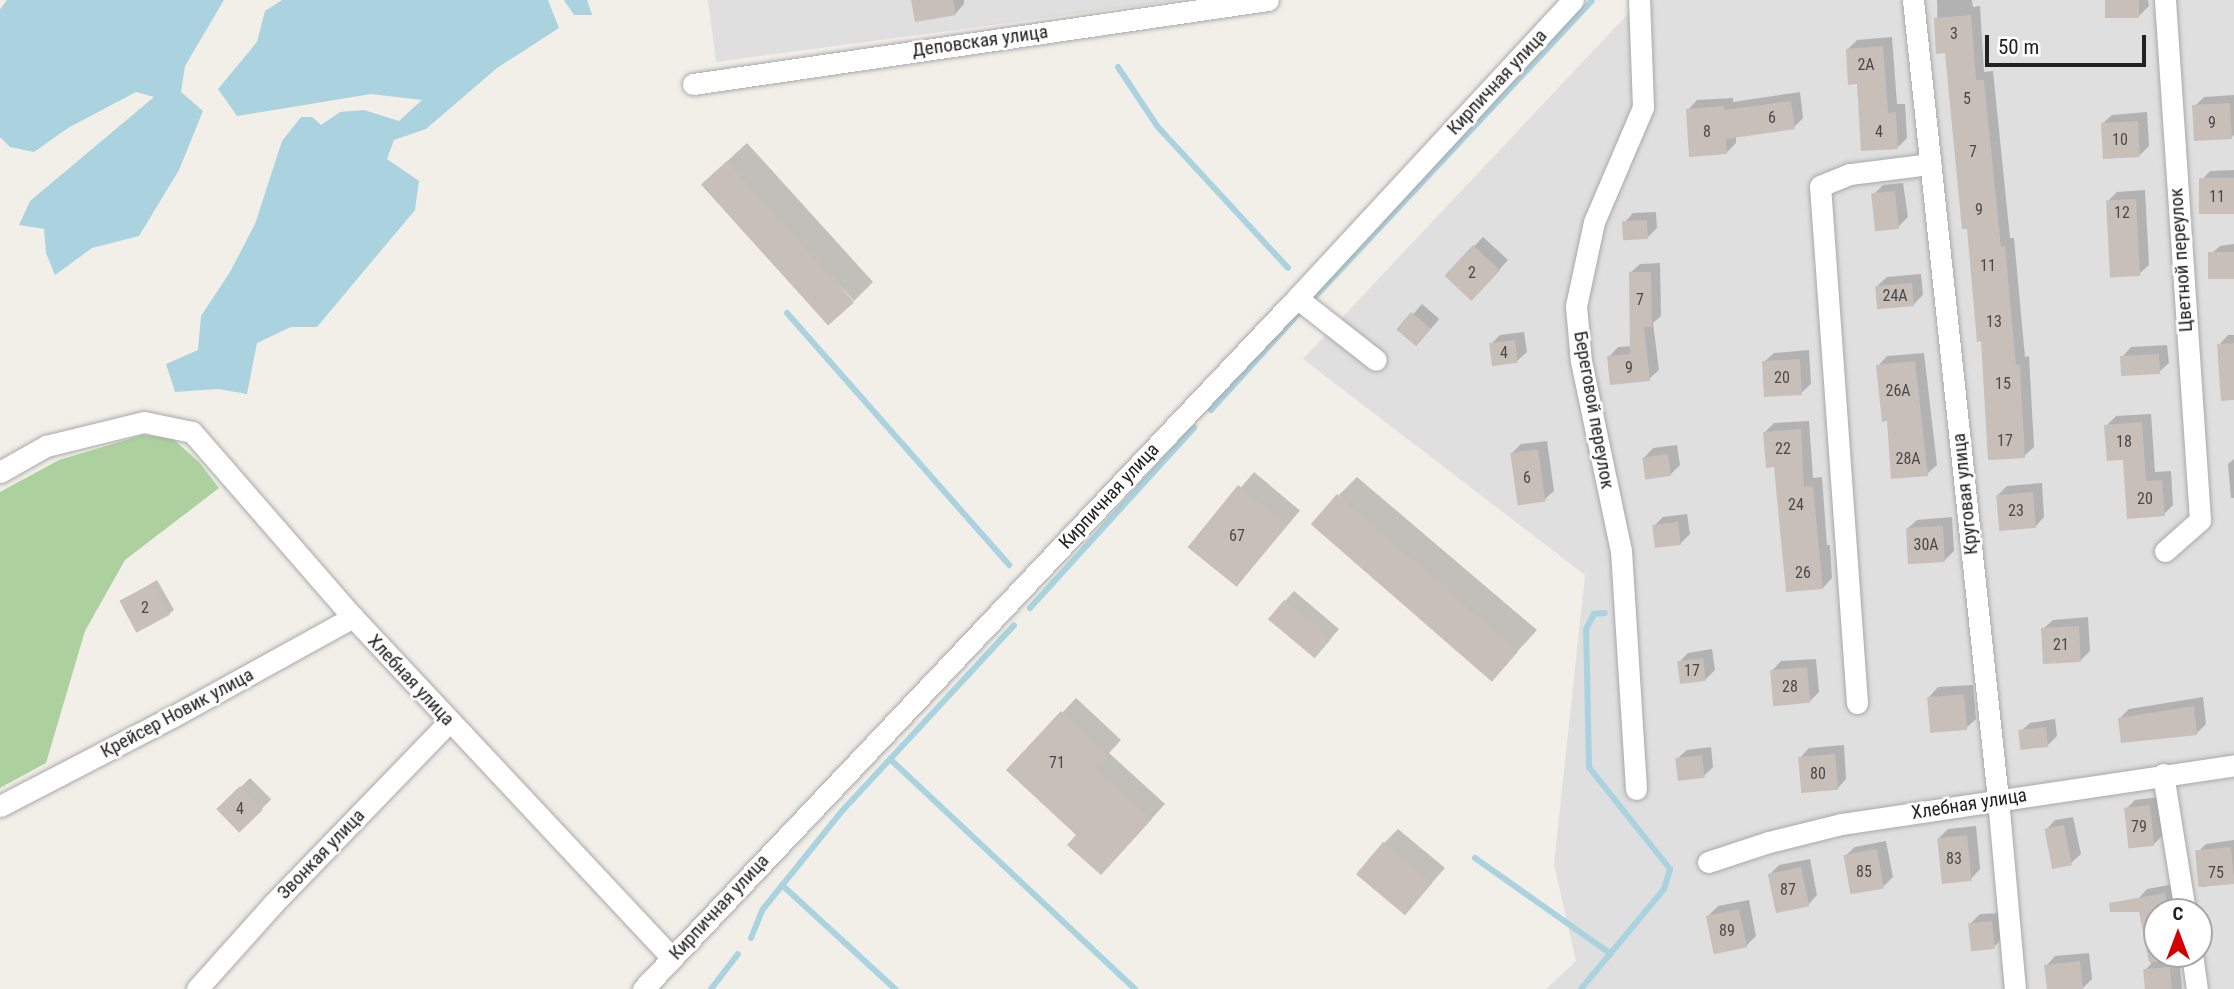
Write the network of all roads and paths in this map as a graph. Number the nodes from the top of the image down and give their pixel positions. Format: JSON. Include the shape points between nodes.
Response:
{"nodes":[{"id":1,"x":1268,"y":0,"type":"edge"},
{"id":2,"x":1573,"y":0,"type":"edge"},
{"id":3,"x":1639,"y":0,"type":"edge"},
{"id":4,"x":1913,"y":0,"type":"edge"},
{"id":5,"x":2165,"y":0,"type":"edge"},
{"id":6,"x":1171,"y":6,"type":"edge"},
{"id":7,"x":693,"y":84,"type":"dead end"},
{"id":8,"x":1930,"y":164,"type":"junction"},
{"id":9,"x":1297,"y":298,"type":"junction"},
{"id":10,"x":1376,"y":360,"type":"dead end"},
{"id":11,"x":0,"y":472,"type":"edge"},
{"id":12,"x":2165,"y":551,"type":"dead end"},
{"id":13,"x":353,"y":617,"type":"junction"},
{"id":14,"x":1857,"y":703,"type":"dead end"},
{"id":15,"x":449,"y":722,"type":"junction"},
{"id":16,"x":2234,"y":765,"type":"edge"},
{"id":17,"x":2163,"y":774,"type":"junction"},
{"id":18,"x":1636,"y":789,"type":"dead end"},
{"id":19,"x":1998,"y":799,"type":"junction"},
{"id":20,"x":0,"y":806,"type":"edge"},
{"id":21,"x":1708,"y":862,"type":"dead end"},
{"id":22,"x":2183,"y":898,"type":"edge"},
{"id":23,"x":671,"y":957,"type":"junction"},
{"id":24,"x":2194,"y":968,"type":"edge"},
{"id":25,"x":197,"y":989,"type":"edge"},
{"id":26,"x":643,"y":989,"type":"edge"},
{"id":27,"x":2015,"y":989,"type":"edge"},
{"id":28,"x":2197,"y":989,"type":"edge"}],
"edges":[{"from":1,"to":6,"type":"street","name":"Деповская улица"},
{"from":2,"to":9,"type":"street","name":"Кирпичная улица"},
{"from":3,"to":18,"type":"street","name":"Береговой переулок","via":[[1643,107],[1594,222],[1576,306],[1581,362],[1621,551]]},
{"from":4,"to":8,"type":"street","name":"Круговая улица"},
{"from":5,"to":12,"type":"street","name":"Цветной переулок","via":[[2200,520]]},
{"from":6,"to":7,"type":"street","name":"Деповская улица"},
{"from":8,"to":14,"type":"street","via":[[1850,174],[1820,186]]},
{"from":8,"to":19,"type":"street","name":"Круговая улица"},
{"from":9,"to":10,"type":"street"},
{"from":9,"to":23,"type":"street","name":"Кирпичная улица"},
{"from":11,"to":13,"type":"street","name":"Хлебная улица","via":[[46,446],[144,422],[192,432]]},
{"from":13,"to":15,"type":"street","name":"Хлебная улица"},
{"from":13,"to":20,"type":"street","name":"Крейсер Новик улица"},
{"from":15,"to":23,"type":"street","name":"Хлебная улица"},
{"from":15,"to":25,"type":"street","name":"Звонкая улица"},
{"from":16,"to":17,"type":"street","name":"Хлебная улица"},
{"from":17,"to":19,"type":"street","name":"Хлебная улица"},
{"from":17,"to":22,"type":"street"},
{"from":19,"to":21,"type":"street","name":"Хлебная улица","via":[[1841,824]]},
{"from":19,"to":27,"type":"street","name":"Круговая улица"},
{"from":23,"to":26,"type":"street","name":"Кирпичная улица"},
{"from":24,"to":28,"type":"street"}]}
